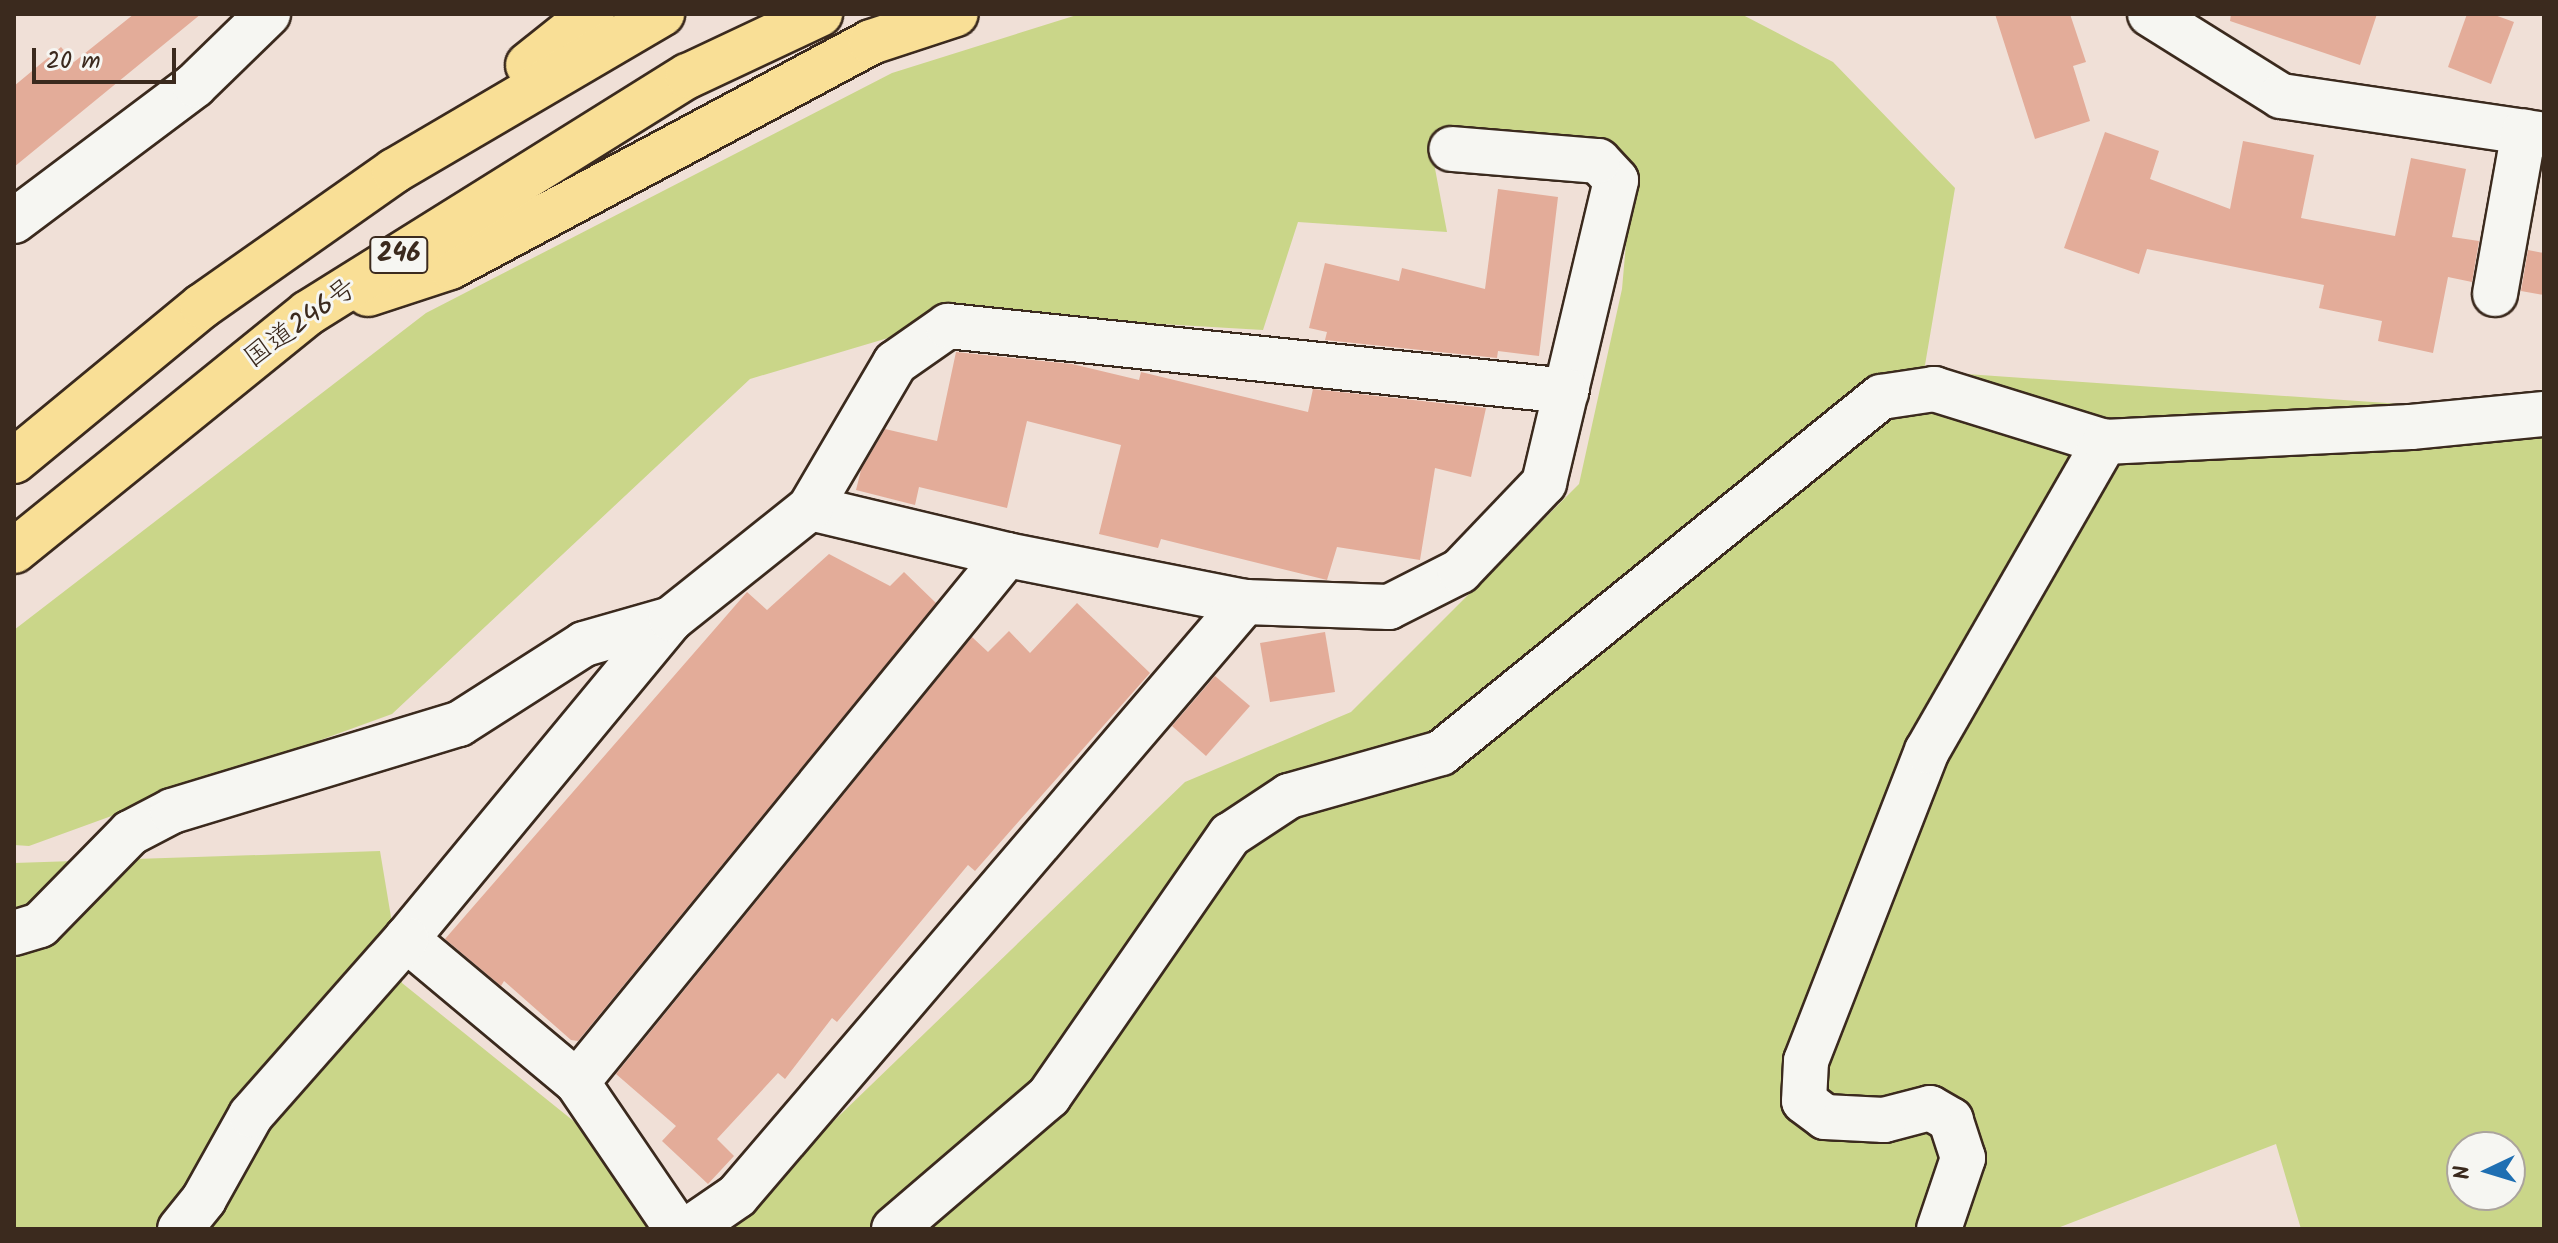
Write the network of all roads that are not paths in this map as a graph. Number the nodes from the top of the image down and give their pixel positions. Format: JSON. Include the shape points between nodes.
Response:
{"nodes":[{"id":1,"x":268,"y":14,"type":"edge"},
{"id":2,"x":592,"y":14,"type":"edge"},
{"id":3,"x":662,"y":14,"type":"edge"},
{"id":4,"x":820,"y":14,"type":"edge"},
{"id":5,"x":956,"y":14,"type":"edge"},
{"id":6,"x":2150,"y":14,"type":"edge"},
{"id":7,"x":2534,"y":134,"type":"edge"},
{"id":8,"x":1451,"y":149,"type":"dead end"},
{"id":9,"x":394,"y":171,"type":"junction"},
{"id":10,"x":14,"y":221,"type":"edge"},
{"id":11,"x":2495,"y":294,"type":"dead end"},
{"id":12,"x":315,"y":311,"type":"junction"},
{"id":13,"x":1567,"y":391,"type":"junction"},
{"id":14,"x":2544,"y":414,"type":"edge"},
{"id":15,"x":2105,"y":442,"type":"junction"},
{"id":16,"x":14,"y":461,"type":"edge"},
{"id":17,"x":810,"y":508,"type":"junction"},
{"id":18,"x":14,"y":551,"type":"edge"},
{"id":19,"x":1007,"y":555,"type":"junction"},
{"id":20,"x":1245,"y":602,"type":"junction"},
{"id":21,"x":671,"y":619,"type":"junction"},
{"id":22,"x":14,"y":933,"type":"edge"},
{"id":23,"x":406,"y":939,"type":"junction"},
{"id":24,"x":577,"y":1082,"type":"junction"},
{"id":25,"x":180,"y":1229,"type":"edge"},
{"id":26,"x":677,"y":1229,"type":"edge"},
{"id":27,"x":689,"y":1229,"type":"edge"},
{"id":28,"x":894,"y":1229,"type":"edge"},
{"id":29,"x":1939,"y":1229,"type":"edge"}],
"edges":[{"from":1,"to":10,"type":"street","via":[[195,85]]},
{"from":2,"to":9,"type":"highway"},
{"from":3,"to":9,"type":"highway","number":"246"},
{"from":4,"to":12,"type":"highway","name":"国道246号","number":"246","via":[[688,76],[491,194]]},
{"from":5,"to":12,"type":"highway","via":[[871,42],[450,267]]},
{"from":6,"to":7,"type":"street","via":[[2281,96]]},
{"from":7,"to":11,"type":"street"},
{"from":8,"to":13,"type":"street","via":[[1598,161],[1616,180]]},
{"from":9,"to":16,"type":"highway","number":"246","via":[[202,306]]},
{"from":12,"to":18,"type":"highway","name":"国道246号","number":"246"},
{"from":13,"to":17,"type":"street","via":[[948,326],[895,363]]},
{"from":13,"to":20,"type":"street","via":[[1544,483],[1460,571],[1389,607]]},
{"from":14,"to":15,"type":"street","via":[[2303,434]]},
{"from":15,"to":28,"type":"street","via":[[1934,389],[1881,397],[1441,753],[1289,796],[1230,835],[1049,1096]]},
{"from":15,"to":29,"type":"street","via":[[1927,751],[1806,1061],[1804,1101],[1825,1117],[1884,1120],[1930,1108],[1951,1120],[1963,1158]]},
{"from":17,"to":19,"type":"street"},
{"from":17,"to":21,"type":"street"},
{"from":19,"to":20,"type":"street"},
{"from":19,"to":24,"type":"street"},
{"from":20,"to":27,"type":"street","via":[[737,1196]]},
{"from":21,"to":22,"type":"street","via":[[584,644],[459,724],[172,811],[130,833],[40,925]]},
{"from":21,"to":23,"type":"street"},
{"from":23,"to":24,"type":"street"},
{"from":23,"to":25,"type":"street","via":[[251,1115],[204,1199]]},
{"from":24,"to":26,"type":"street"}]}
